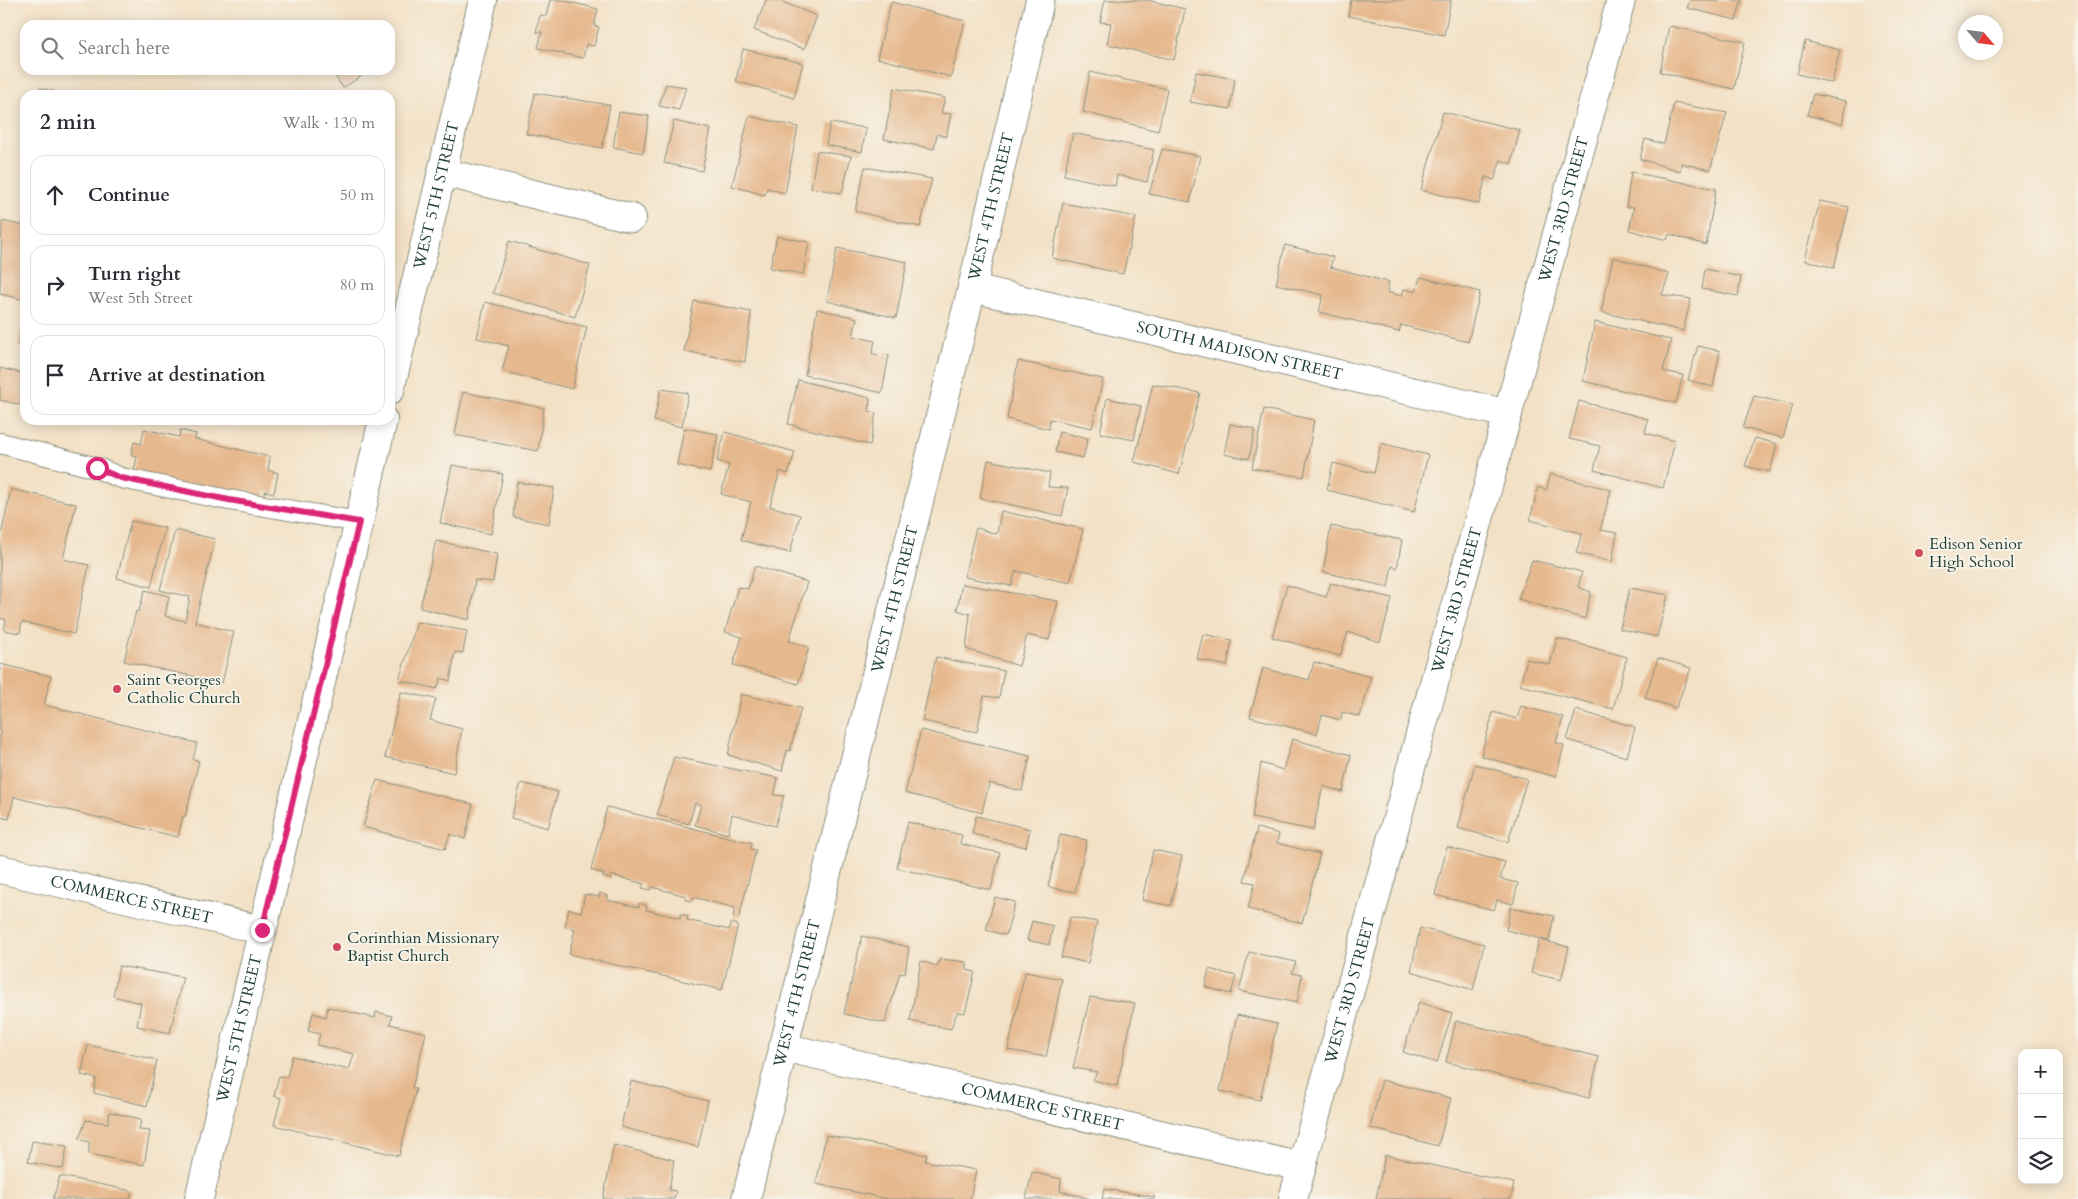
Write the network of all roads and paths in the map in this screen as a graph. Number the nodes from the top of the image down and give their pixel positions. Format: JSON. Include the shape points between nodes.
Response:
{"nodes":[{"id":1,"x":483,"y":0,"type":"edge"},
{"id":2,"x":1040,"y":0,"type":"edge"},
{"id":3,"x":1621,"y":0,"type":"edge"},
{"id":4,"x":442,"y":172,"type":"junction"},
{"id":5,"x":632,"y":218,"type":"dead end"},
{"id":6,"x":972,"y":288,"type":"junction"},
{"id":7,"x":395,"y":369,"type":"edge"},
{"id":8,"x":1508,"y":414,"type":"junction"},
{"id":9,"x":382,"y":425,"type":"edge"},
{"id":10,"x":0,"y":443,"type":"edge"},
{"id":11,"x":359,"y":522,"type":"junction"},
{"id":12,"x":0,"y":869,"type":"edge"},
{"id":13,"x":262,"y":930,"type":"junction"},
{"id":14,"x":783,"y":1047,"type":"junction"},
{"id":15,"x":1302,"y":1167,"type":"junction"},
{"id":16,"x":199,"y":1199,"type":"edge"},
{"id":17,"x":746,"y":1199,"type":"edge"},
{"id":18,"x":1293,"y":1199,"type":"edge"}],
"edges":[{"from":1,"to":4,"type":"street","name":"WEST 5TH STREET"},
{"from":2,"to":6,"type":"street","name":"WEST 4TH STREET"},
{"from":3,"to":8,"type":"street","name":"WEST 3RD STREET"},
{"from":4,"to":5,"type":"street"},
{"from":4,"to":7,"type":"street","name":"WEST 5TH STREET"},
{"from":6,"to":8,"type":"street","name":"SOUTH MADISON STREET"},
{"from":6,"to":14,"type":"street","name":"WEST 4TH STREET"},
{"from":8,"to":15,"type":"street","name":"WEST 3RD STREET"},
{"from":9,"to":11,"type":"street","name":"WEST 5TH STREET"},
{"from":10,"to":11,"type":"lane","via":[[97,468],[121,478]]},
{"from":11,"to":13,"type":"street","name":"WEST 5TH STREET"},
{"from":12,"to":13,"type":"street","name":"COMMERCE STREET"},
{"from":13,"to":16,"type":"street","name":"WEST 5TH STREET"},
{"from":14,"to":15,"type":"street","name":"COMMERCE STREET"},
{"from":14,"to":17,"type":"street","name":"WEST 4TH STREET"},
{"from":15,"to":18,"type":"street","name":"WEST 3RD STREET"}]}
